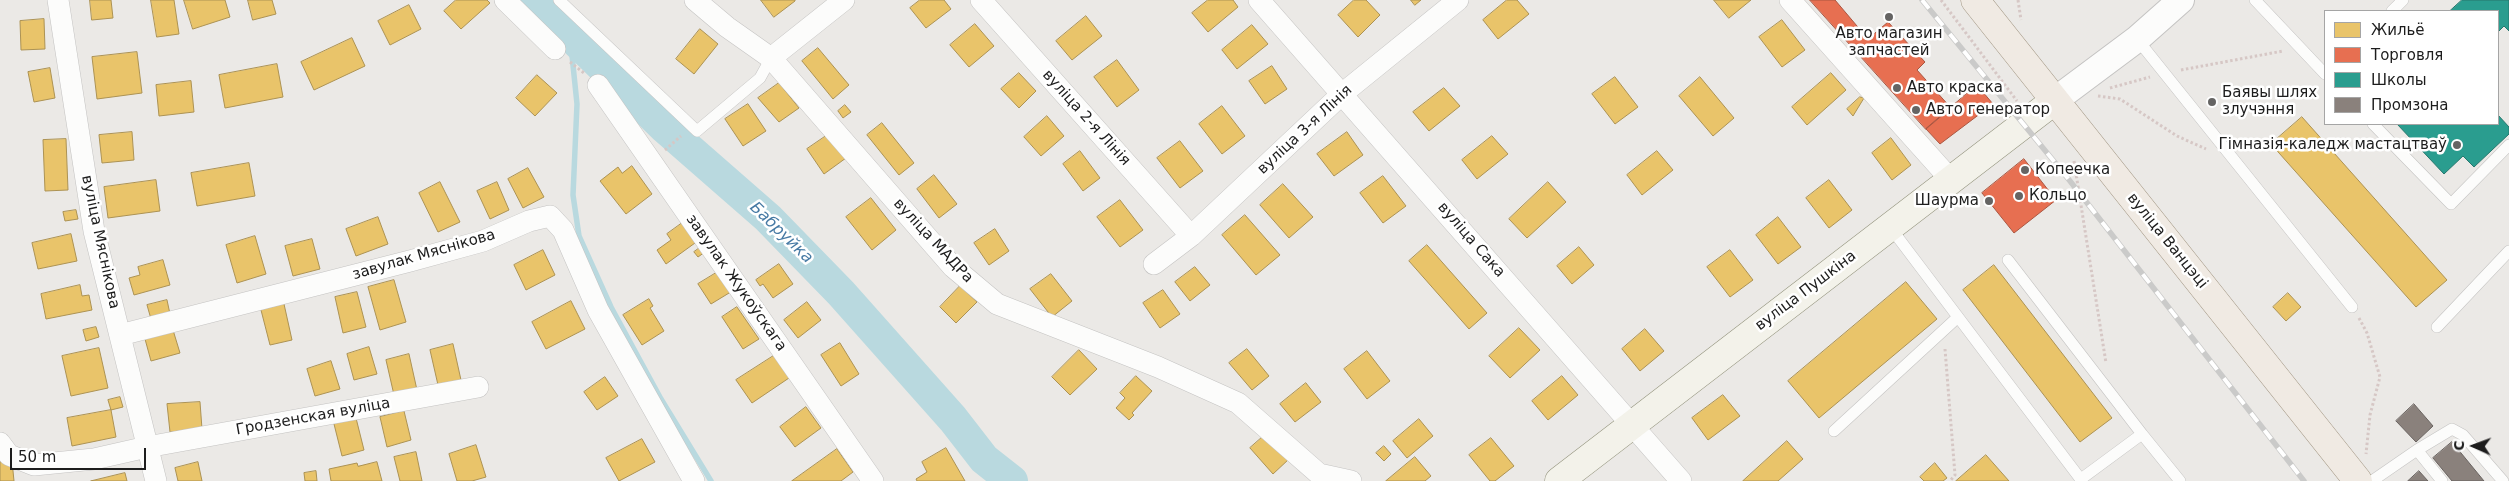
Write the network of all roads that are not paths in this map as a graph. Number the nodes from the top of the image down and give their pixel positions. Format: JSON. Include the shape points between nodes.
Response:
{"nodes":[{"id":1,"x":58,"y":0,"type":"edge"},
{"id":2,"x":505,"y":0,"type":"edge"},
{"id":3,"x":559,"y":0,"type":"edge"},
{"id":4,"x":694,"y":0,"type":"edge"},
{"id":5,"x":844,"y":0,"type":"edge"},
{"id":6,"x":981,"y":0,"type":"edge"},
{"id":7,"x":1259,"y":0,"type":"edge"},
{"id":8,"x":1458,"y":0,"type":"edge"},
{"id":9,"x":1790,"y":0,"type":"edge"},
{"id":10,"x":1975,"y":0,"type":"edge"},
{"id":11,"x":2181,"y":0,"type":"edge"},
{"id":12,"x":2255,"y":0,"type":"edge"},
{"id":13,"x":2404,"y":0,"type":"edge"},
{"id":14,"x":2393,"y":10,"type":"edge"},
{"id":15,"x":2136,"y":39,"type":"junction"},
{"id":16,"x":559,"y":52,"type":"road end"},
{"id":17,"x":771,"y":58,"type":"junction"},
{"id":18,"x":2324,"y":73,"type":"edge"},
{"id":19,"x":591,"y":79,"type":"road end"},
{"id":20,"x":1342,"y":94,"type":"junction"},
{"id":21,"x":2054,"y":101,"type":"junction"},
{"id":22,"x":2374,"y":125,"type":"edge"},
{"id":23,"x":2509,"y":145,"type":"edge"},
{"id":24,"x":1951,"y":180,"type":"junction"},
{"id":25,"x":1890,"y":227,"type":"junction"},
{"id":26,"x":1191,"y":236,"type":"junction"},
{"id":27,"x":2509,"y":251,"type":"edge"},
{"id":28,"x":2008,"y":260,"type":"dead end"},
{"id":29,"x":1154,"y":264,"type":"dead end"},
{"id":30,"x":2352,"y":307,"type":"road end"},
{"id":31,"x":1958,"y":317,"type":"junction"},
{"id":32,"x":2437,"y":327,"type":"dead end"},
{"id":33,"x":120,"y":335,"type":"junction"},
{"id":34,"x":478,"y":387,"type":"dead end"},
{"id":35,"x":1632,"y":424,"type":"junction"},
{"id":36,"x":1834,"y":432,"type":"dead end"},
{"id":37,"x":2142,"y":434,"type":"junction"},
{"id":38,"x":0,"y":443,"type":"edge"},
{"id":39,"x":147,"y":447,"type":"junction"},
{"id":40,"x":2417,"y":450,"type":"junction"},
{"id":41,"x":2362,"y":472,"type":"edge"},
{"id":42,"x":2082,"y":480,"type":"edge"},
{"id":43,"x":156,"y":481,"type":"edge"},
{"id":44,"x":694,"y":481,"type":"edge"},
{"id":45,"x":873,"y":481,"type":"edge"},
{"id":46,"x":1351,"y":481,"type":"edge"},
{"id":47,"x":1559,"y":481,"type":"edge"},
{"id":48,"x":1681,"y":481,"type":"edge"},
{"id":49,"x":2180,"y":481,"type":"edge"},
{"id":50,"x":2372,"y":481,"type":"edge"},
{"id":51,"x":2442,"y":481,"type":"edge"},
{"id":52,"x":2503,"y":481,"type":"edge"}],
"edges":[{"from":1,"to":33,"type":"street","name":"вуліца Мяснікова","via":[[94,231]]},
{"from":2,"to":16,"type":"street"},
{"from":3,"to":17,"type":"lane","via":[[697,131],[760,78]]},
{"from":4,"to":17,"type":"street","name":"вуліца МАДРа"},
{"from":5,"to":17,"type":"street"},
{"from":6,"to":26,"type":"street","name":"вуліца 2-я Лінія"},
{"from":7,"to":20,"type":"street","name":"вуліца Сака"},
{"from":8,"to":20,"type":"street","name":"вуліца 3-я Лінія"},
{"from":9,"to":24,"type":"street"},
{"from":10,"to":21,"type":"main road","name":"вуліца Ванцэці"},
{"from":11,"to":15,"type":"street"},
{"from":12,"to":18,"type":"lane"},
{"from":13,"to":14,"type":"lane"},
{"from":15,"to":21,"type":"street"},
{"from":15,"to":30,"type":"lane"},
{"from":17,"to":46,"type":"street","name":"вуліца МАДРа","via":[[954,267],[996,304],[1238,403],[1319,474]]},
{"from":19,"to":45,"type":"street","name":"завулак Жукоўскага"},
{"from":20,"to":26,"type":"street","name":"вуліца 3-я Лінія"},
{"from":20,"to":35,"type":"street","name":"вуліца Сака"},
{"from":21,"to":24,"type":"main road","name":"вуліца Пушкіна"},
{"from":21,"to":41,"type":"main road","name":"вуліца Ванцэці"},
{"from":22,"to":23,"type":"lane","via":[[2451,204]]},
{"from":24,"to":25,"type":"main road","name":"вуліца Пушкіна"},
{"from":25,"to":31,"type":"lane"},
{"from":25,"to":35,"type":"main road","name":"вуліца Пушкіна"},
{"from":26,"to":29,"type":"street","name":"вуліца 3-я Лінія"},
{"from":27,"to":32,"type":"lane"},
{"from":28,"to":37,"type":"lane"},
{"from":31,"to":36,"type":"lane"},
{"from":31,"to":42,"type":"lane"},
{"from":33,"to":39,"type":"street","name":"вуліца Мяснікова"},
{"from":33,"to":44,"type":"street","name":"завулак Мяснікова","via":[[483,241],[529,221],[550,216],[563,230],[598,310]]},
{"from":34,"to":39,"type":"street","name":"Гродзенская вуліца"},
{"from":35,"to":47,"type":"main road","name":"вуліца Пушкіна"},
{"from":35,"to":48,"type":"street","name":"вуліца Сака"},
{"from":37,"to":42,"type":"lane"},
{"from":37,"to":49,"type":"lane"},
{"from":38,"to":39,"type":"street","name":"Гродзенская вуліца","via":[[9,455],[34,465],[94,459]]},
{"from":39,"to":43,"type":"street","name":"вуліца Мяснікова"},
{"from":40,"to":50,"type":"lane"},
{"from":40,"to":51,"type":"lane"},
{"from":40,"to":52,"type":"lane","via":[[2452,429],[2463,435]]}]}
